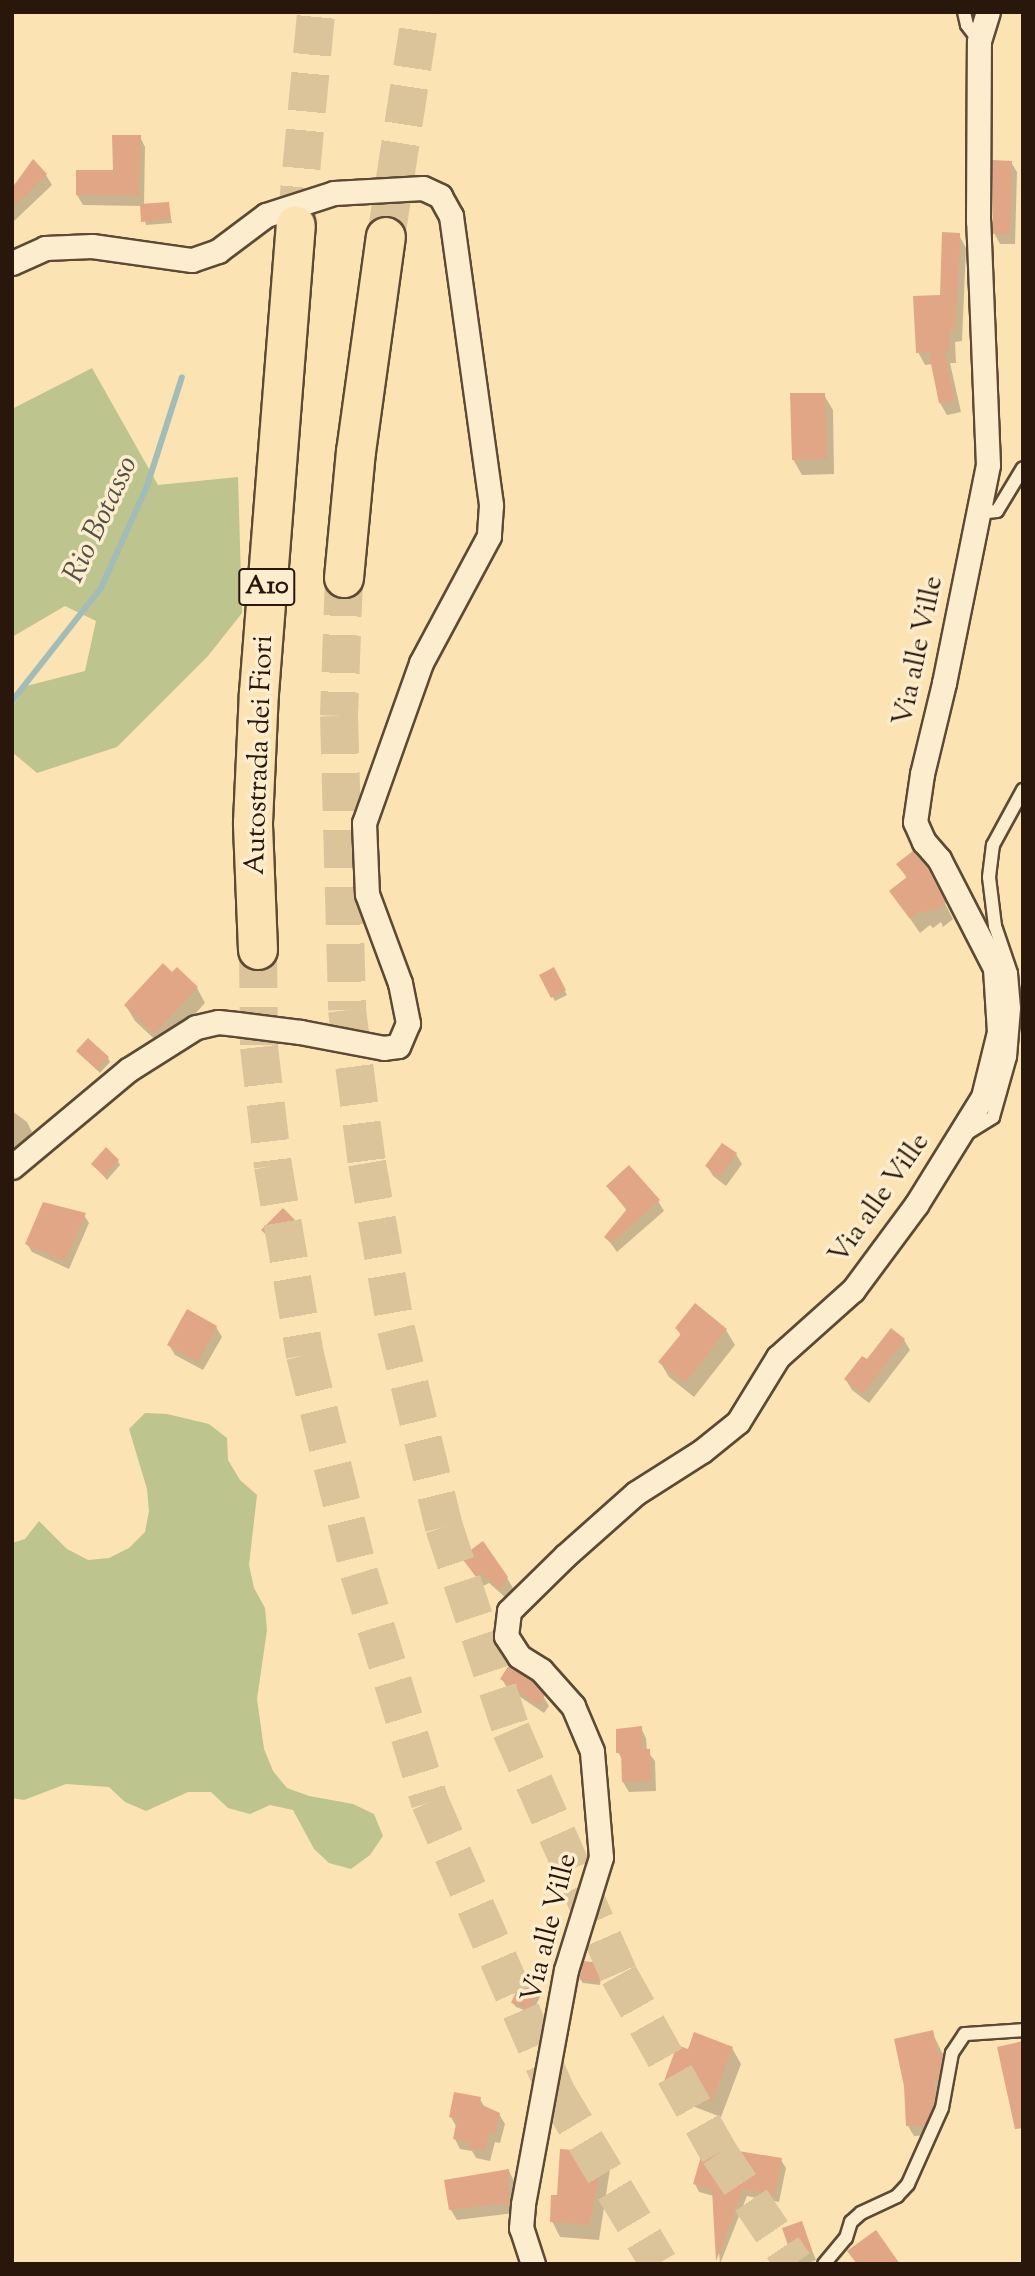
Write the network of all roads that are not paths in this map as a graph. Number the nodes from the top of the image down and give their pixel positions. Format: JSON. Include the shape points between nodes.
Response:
{"nodes":[{"id":1,"x":964,"y":12,"type":"edge"},
{"id":2,"x":988,"y":12,"type":"edge"},
{"id":3,"x":979,"y":41,"type":"junction"},
{"id":4,"x":296,"y":225,"type":"tunnel mouth"},
{"id":5,"x":386,"y":237,"type":"tunnel mouth"},
{"id":6,"x":12,"y":263,"type":"edge"},
{"id":7,"x":1023,"y":468,"type":"edge"},
{"id":8,"x":978,"y":513,"type":"junction"},
{"id":9,"x":344,"y":578,"type":"tunnel mouth"},
{"id":10,"x":1023,"y":790,"type":"edge"},
{"id":11,"x":258,"y":950,"type":"tunnel mouth"},
{"id":12,"x":957,"y":1140,"type":"junction"},
{"id":13,"x":12,"y":1167,"type":"edge"},
{"id":14,"x":1023,"y":2030,"type":"edge"},
{"id":15,"x":533,"y":2264,"type":"edge"},
{"id":16,"x":824,"y":2264,"type":"edge"}],
"edges":[{"from":1,"to":3,"type":"lane"},
{"from":2,"to":3,"type":"street","name":"Via alle Ville"},
{"from":3,"to":8,"type":"street","name":"Via alle Ville","via":[[978,221],[988,466]]},
{"from":4,"to":11,"type":"highway","name":"Autostrada dei Fiori","number":"A10","via":[[258,706],[253,823]]},
{"from":5,"to":9,"type":"highway","via":[[357,439]]},
{"from":6,"to":13,"type":"street","via":[[46,248],[92,246],[192,260],[218,251],[266,215],[334,193],[423,188],[440,196],[451,216],[491,505],[489,536],[421,663],[364,822],[367,894],[400,983],[408,1023],[398,1046],[384,1048],[237,1024],[196,1027],[128,1070]]},
{"from":7,"to":8,"type":"lane","via":[[997,511]]},
{"from":8,"to":12,"type":"street","name":"Via alle Ville","via":[[915,822],[995,968],[999,1032],[983,1097]]},
{"from":10,"to":12,"type":"lane","via":[[993,845],[989,877],[995,926],[1011,973],[1010,1057],[993,1117]]},
{"from":12,"to":15,"type":"street","name":"Via alle Ville","via":[[853,1290],[778,1357],[738,1422],[636,1493],[509,1611],[506,1636],[519,1657],[541,1670],[573,1706],[592,1751],[601,1857],[566,1970],[523,2204],[521,2228]]},
{"from":14,"to":16,"type":"lane","via":[[965,2035],[952,2053],[942,2108],[908,2184],[897,2196],[851,2222],[846,2238]]}]}
